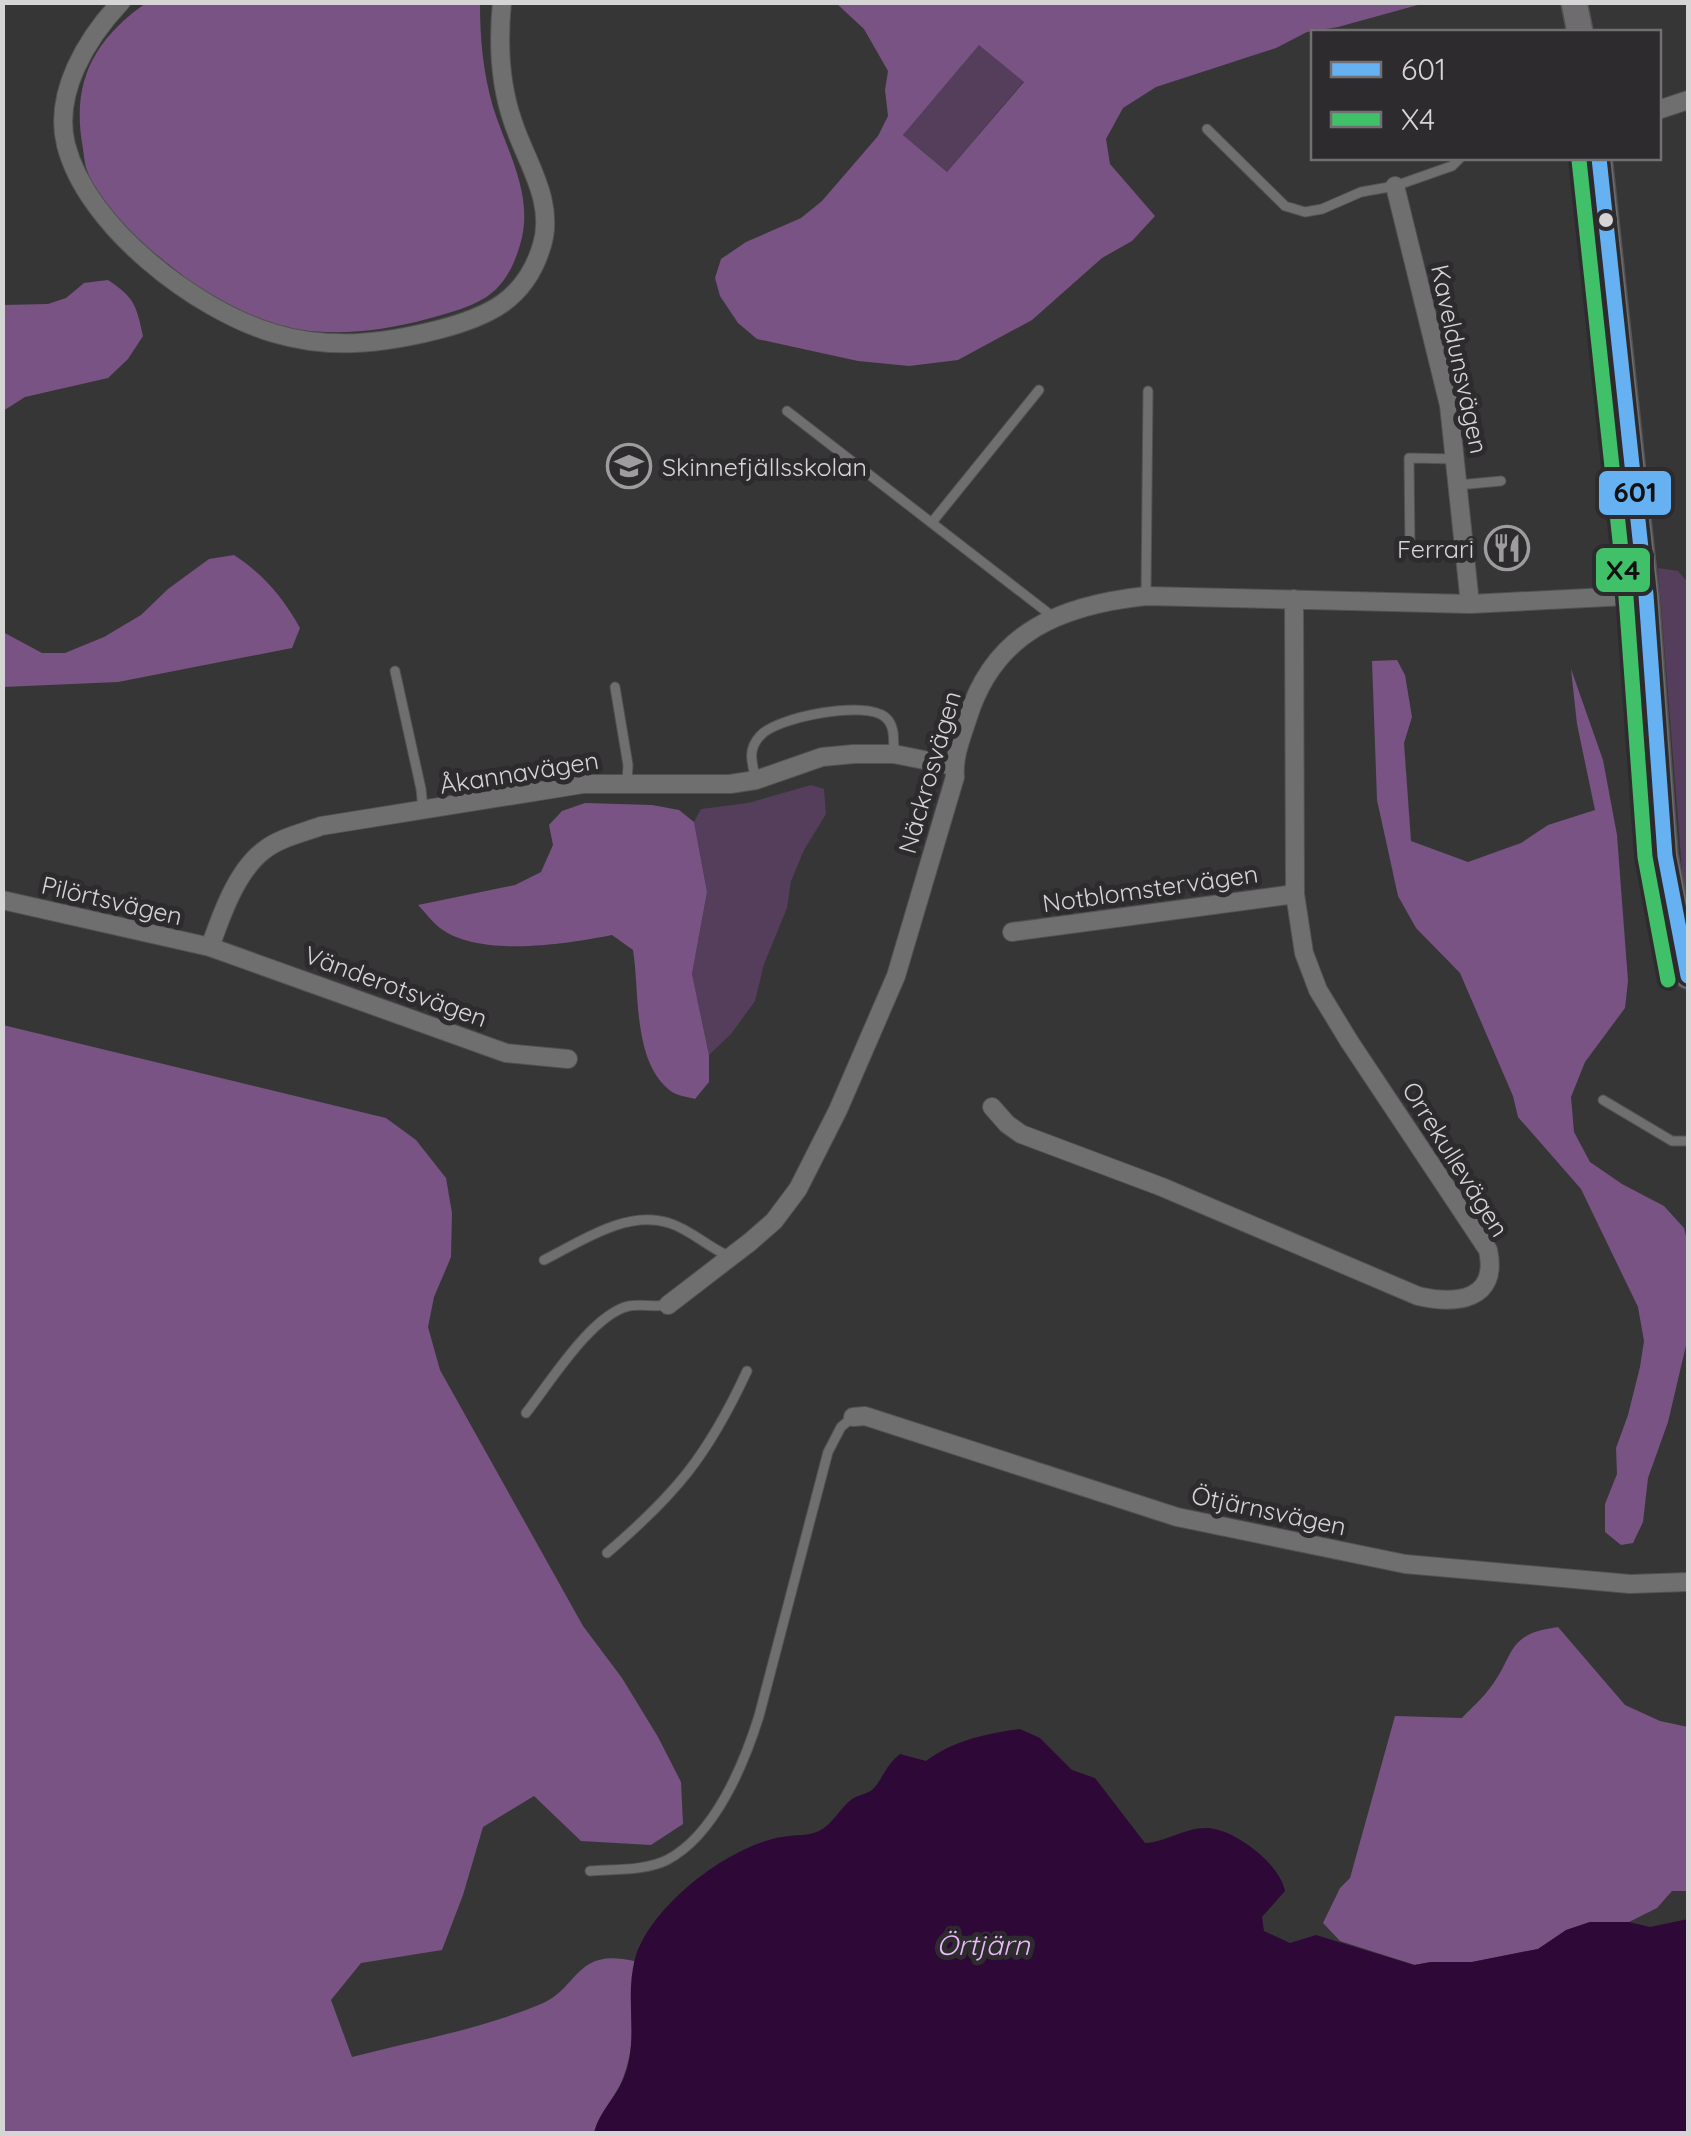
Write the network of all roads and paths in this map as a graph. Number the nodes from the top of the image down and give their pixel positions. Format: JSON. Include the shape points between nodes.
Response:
{"nodes":[{"id":1,"x":121,"y":2,"type":"edge"},
{"id":2,"x":502,"y":2,"type":"edge"},
{"id":3,"x":1574,"y":2,"type":"edge"},
{"id":4,"x":1580,"y":30,"type":"edge"},
{"id":5,"x":1688,"y":100,"type":"edge"},
{"id":6,"x":1661,"y":109,"type":"edge"},
{"id":7,"x":1207,"y":129,"type":"dead end"},
{"id":8,"x":1458,"y":160,"type":"edge"},
{"id":9,"x":1598,"y":160,"type":"edge"},
{"id":10,"x":1395,"y":186,"type":"junction"},
{"id":11,"x":1039,"y":390,"type":"dead end"},
{"id":12,"x":1148,"y":391,"type":"dead end"},
{"id":13,"x":787,"y":411,"type":"dead end"},
{"id":14,"x":1456,"y":459,"type":"junction"},
{"id":15,"x":1501,"y":481,"type":"dead end"},
{"id":16,"x":1458,"y":485,"type":"junction"},
{"id":17,"x":933,"y":522,"type":"junction"},
{"id":18,"x":1410,"y":550,"type":"dead end"},
{"id":19,"x":1646,"y":595,"type":"junction"},
{"id":20,"x":1146,"y":596,"type":"junction"},
{"id":21,"x":1294,"y":599,"type":"junction"},
{"id":22,"x":1470,"y":604,"type":"junction"},
{"id":23,"x":1052,"y":616,"type":"junction"},
{"id":24,"x":395,"y":670,"type":"dead end"},
{"id":25,"x":616,"y":687,"type":"dead end"},
{"id":26,"x":894,"y":754,"type":"junction"},
{"id":27,"x":954,"y":766,"type":"junction"},
{"id":28,"x":756,"y":780,"type":"junction"},
{"id":29,"x":627,"y":782,"type":"junction"},
{"id":30,"x":423,"y":812,"type":"junction"},
{"id":31,"x":1296,"y":894,"type":"junction"},
{"id":32,"x":2,"y":900,"type":"edge"},
{"id":33,"x":1012,"y":932,"type":"dead end"},
{"id":34,"x":210,"y":947,"type":"junction"},
{"id":35,"x":1688,"y":976,"type":"edge"},
{"id":36,"x":568,"y":1059,"type":"dead end"},
{"id":37,"x":1603,"y":1100,"type":"dead end"},
{"id":38,"x":992,"y":1107,"type":"dead end"},
{"id":39,"x":1688,"y":1141,"type":"edge"},
{"id":40,"x":732,"y":1257,"type":"junction"},
{"id":41,"x":544,"y":1260,"type":"dead end"},
{"id":42,"x":668,"y":1305,"type":"joint"},
{"id":43,"x":747,"y":1371,"type":"dead end"},
{"id":44,"x":526,"y":1414,"type":"dead end"},
{"id":45,"x":854,"y":1417,"type":"joint"},
{"id":46,"x":608,"y":1554,"type":"dead end"},
{"id":47,"x":1688,"y":1582,"type":"edge"},
{"id":48,"x":590,"y":1871,"type":"dead end"}],
"edges":[{"from":1,"to":2,"type":"street","via":[[87,42],[68,94],[65,142],[87,188],[147,260],[206,304],[272,333],[351,346],[478,320],[502,306],[533,270],[546,221],[500,62]]},
{"from":3,"to":4,"type":"street"},
{"from":5,"to":6,"type":"street"},
{"from":7,"to":10,"type":"lane","via":[[1296,211]]},
{"from":8,"to":10,"type":"lane"},
{"from":9,"to":19,"type":"street"},
{"from":10,"to":14,"type":"street","name":"Kaveldunsvägen"},
{"from":11,"to":17,"type":"lane"},
{"from":12,"to":20,"type":"lane"},
{"from":13,"to":17,"type":"lane"},
{"from":14,"to":16,"type":"street","name":"Kaveldunsvägen"},
{"from":14,"to":18,"type":"lane","via":[[1409,458]]},
{"from":15,"to":16,"type":"lane"},
{"from":16,"to":22,"type":"street","name":"Kaveldunsvägen"},
{"from":17,"to":23,"type":"lane"},
{"from":19,"to":22,"type":"street","name":"Näckrosvägen"},
{"from":19,"to":35,"type":"street","via":[[1665,856]]},
{"from":20,"to":21,"type":"street","name":"Näckrosvägen"},
{"from":20,"to":23,"type":"street","name":"Näckrosvägen"},
{"from":21,"to":22,"type":"street","name":"Näckrosvägen"},
{"from":21,"to":31,"type":"street","name":"Orrekullevägen"},
{"from":23,"to":27,"type":"street","name":"Näckrosvägen","via":[[1011,644],[989,670]]},
{"from":24,"to":30,"type":"lane"},
{"from":25,"to":29,"type":"lane"},
{"from":26,"to":27,"type":"street","name":"Åkannavägen"},
{"from":26,"to":28,"type":"street","name":"Åkannavägen","via":[[822,757]]},
{"from":26,"to":28,"type":"lane","via":[[884,715],[835,710],[762,732],[750,756]]},
{"from":27,"to":40,"type":"street","name":"Näckrosvägen","via":[[896,976],[838,1110],[798,1189],[774,1221]]},
{"from":28,"to":29,"type":"street","name":"Åkannavägen","via":[[693,786]]},
{"from":29,"to":30,"type":"street","name":"Åkannavägen"},
{"from":30,"to":34,"type":"street","name":"Åkannavägen","via":[[321,826],[263,851],[220,918]]},
{"from":31,"to":33,"type":"street","name":"Notblomstervägen"},
{"from":31,"to":38,"type":"street","name":"Orrekullevägen","via":[[1304,954],[1318,990],[1488,1250],[1492,1268],[1474,1295],[1444,1302],[1418,1296],[1021,1134]]},
{"from":32,"to":34,"type":"street","name":"Pilörtsvägen"},
{"from":34,"to":36,"type":"street","name":"Vänderotsvägen","via":[[506,1053]]},
{"from":37,"to":39,"type":"lane","via":[[1672,1141]]},
{"from":40,"to":41,"type":"lane","via":[[668,1222],[649,1220],[603,1231]]},
{"from":40,"to":42,"type":"street","name":"Näckrosvägen"},
{"from":42,"to":44,"type":"lane","via":[[617,1310]]},
{"from":43,"to":46,"type":"lane","via":[[703,1455]]},
{"from":45,"to":47,"type":"street","name":"Ötjärnsvägen","via":[[1177,1517],[1405,1564],[1630,1584]]},
{"from":45,"to":48,"type":"lane","via":[[828,1452],[759,1716],[731,1787],[698,1834],[667,1860]]}]}
